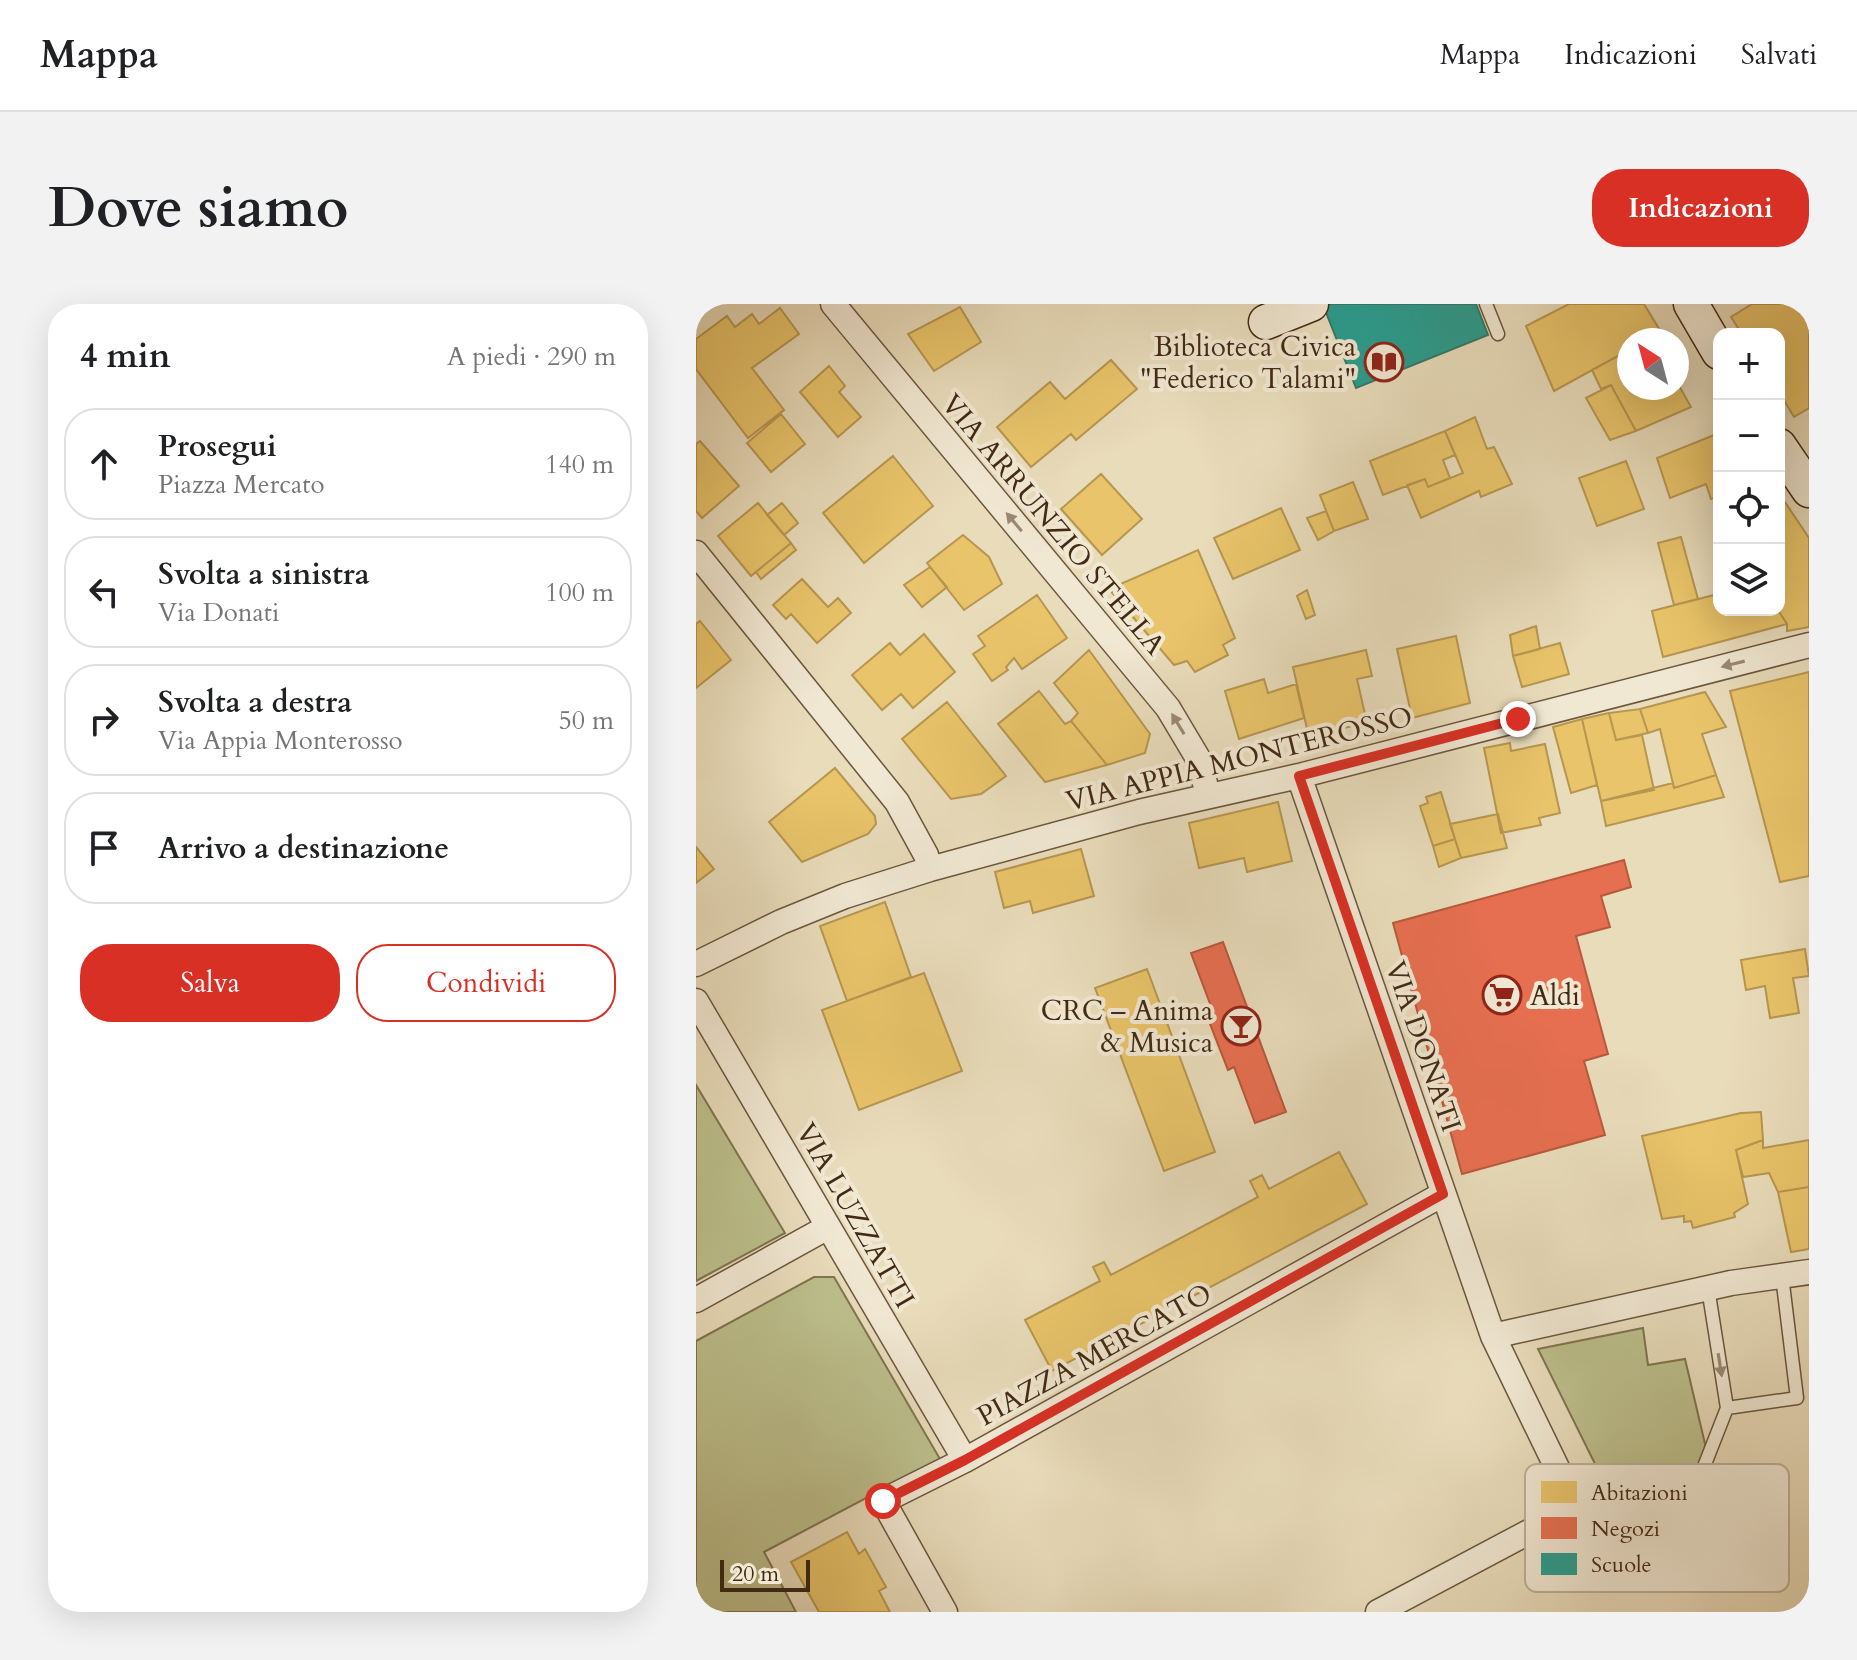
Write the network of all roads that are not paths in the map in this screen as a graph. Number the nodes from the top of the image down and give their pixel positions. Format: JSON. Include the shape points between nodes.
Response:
{"nodes":[{"id":1,"x":833,"y":304,"type":"edge"},
{"id":2,"x":1311,"y":304,"type":"edge"},
{"id":3,"x":1486,"y":304,"type":"edge"},
{"id":4,"x":1691,"y":304,"type":"edge"},
{"id":5,"x":1266,"y":322,"type":"dead end"},
{"id":6,"x":1498,"y":334,"type":"dead end"},
{"id":7,"x":1713,"y":342,"type":"edge"},
{"id":8,"x":1785,"y":455,"type":"edge"},
{"id":9,"x":1809,"y":490,"type":"edge"},
{"id":10,"x":696,"y":553,"type":"edge"},
{"id":11,"x":1809,"y":645,"type":"edge"},
{"id":12,"x":1299,"y":776,"type":"junction"},
{"id":13,"x":1208,"y":795,"type":"junction"},
{"id":14,"x":930,"y":869,"type":"junction"},
{"id":15,"x":696,"y":964,"type":"edge"},
{"id":16,"x":696,"y":1001,"type":"edge"},
{"id":17,"x":1443,"y":1194,"type":"junction"},
{"id":18,"x":828,"y":1227,"type":"junction"},
{"id":19,"x":1809,"y":1272,"type":"edge"},
{"id":20,"x":1782,"y":1276,"type":"junction"},
{"id":21,"x":1708,"y":1288,"type":"junction"},
{"id":22,"x":696,"y":1300,"type":"edge"},
{"id":23,"x":1493,"y":1336,"type":"junction"},
{"id":24,"x":1727,"y":1408,"type":"junction"},
{"id":25,"x":965,"y":1460,"type":"junction"},
{"id":26,"x":1555,"y":1464,"type":"edge"},
{"id":27,"x":1705,"y":1464,"type":"edge"},
{"id":28,"x":1525,"y":1534,"type":"edge"},
{"id":29,"x":945,"y":1612,"type":"edge"},
{"id":30,"x":1378,"y":1612,"type":"edge"}],
"edges":[{"from":13,"to":1,"type":"street","name":"VIA ARRUNZIO STELLA","one_way":true,"via":[[1199,760],[1168,708]]},
{"from":2,"to":5,"type":"street"},
{"from":3,"to":6,"type":"lane"},
{"from":4,"to":7,"type":"street"},
{"from":8,"to":9,"type":"street"},
{"from":10,"to":14,"type":"street","via":[[897,802]]},
{"from":11,"to":12,"type":"street","name":"VIA APPIA MONTEROSSO","one_way":true},
{"from":12,"to":13,"type":"street","name":"VIA APPIA MONTEROSSO"},
{"from":12,"to":17,"type":"street","name":"VIA DONATI"},
{"from":13,"to":14,"type":"street","name":"VIA APPIA MONTEROSSO"},
{"from":14,"to":15,"type":"street","name":"VIA APPIA MONTEROSSO","via":[[845,896]]},
{"from":16,"to":18,"type":"street","name":"VIA LUZZATTI"},
{"from":17,"to":23,"type":"street","name":"VIA DONATI"},
{"from":17,"to":25,"type":"street","name":"PIAZZA MERCATO"},
{"from":18,"to":22,"type":"street"},
{"from":18,"to":25,"type":"street","name":"VIA LUZZATTI"},
{"from":19,"to":20,"type":"street"},
{"from":20,"to":21,"type":"street"},
{"from":20,"to":24,"type":"lane","via":[[1797,1398]]},
{"from":21,"to":23,"type":"street"},
{"from":21,"to":24,"type":"lane","one_way":true},
{"from":23,"to":26,"type":"street"},
{"from":24,"to":27,"type":"lane"},
{"from":25,"to":29,"type":"street","name":"PIAZZA MERCATO","via":[[883,1501]]},
{"from":28,"to":30,"type":"street"}]}
